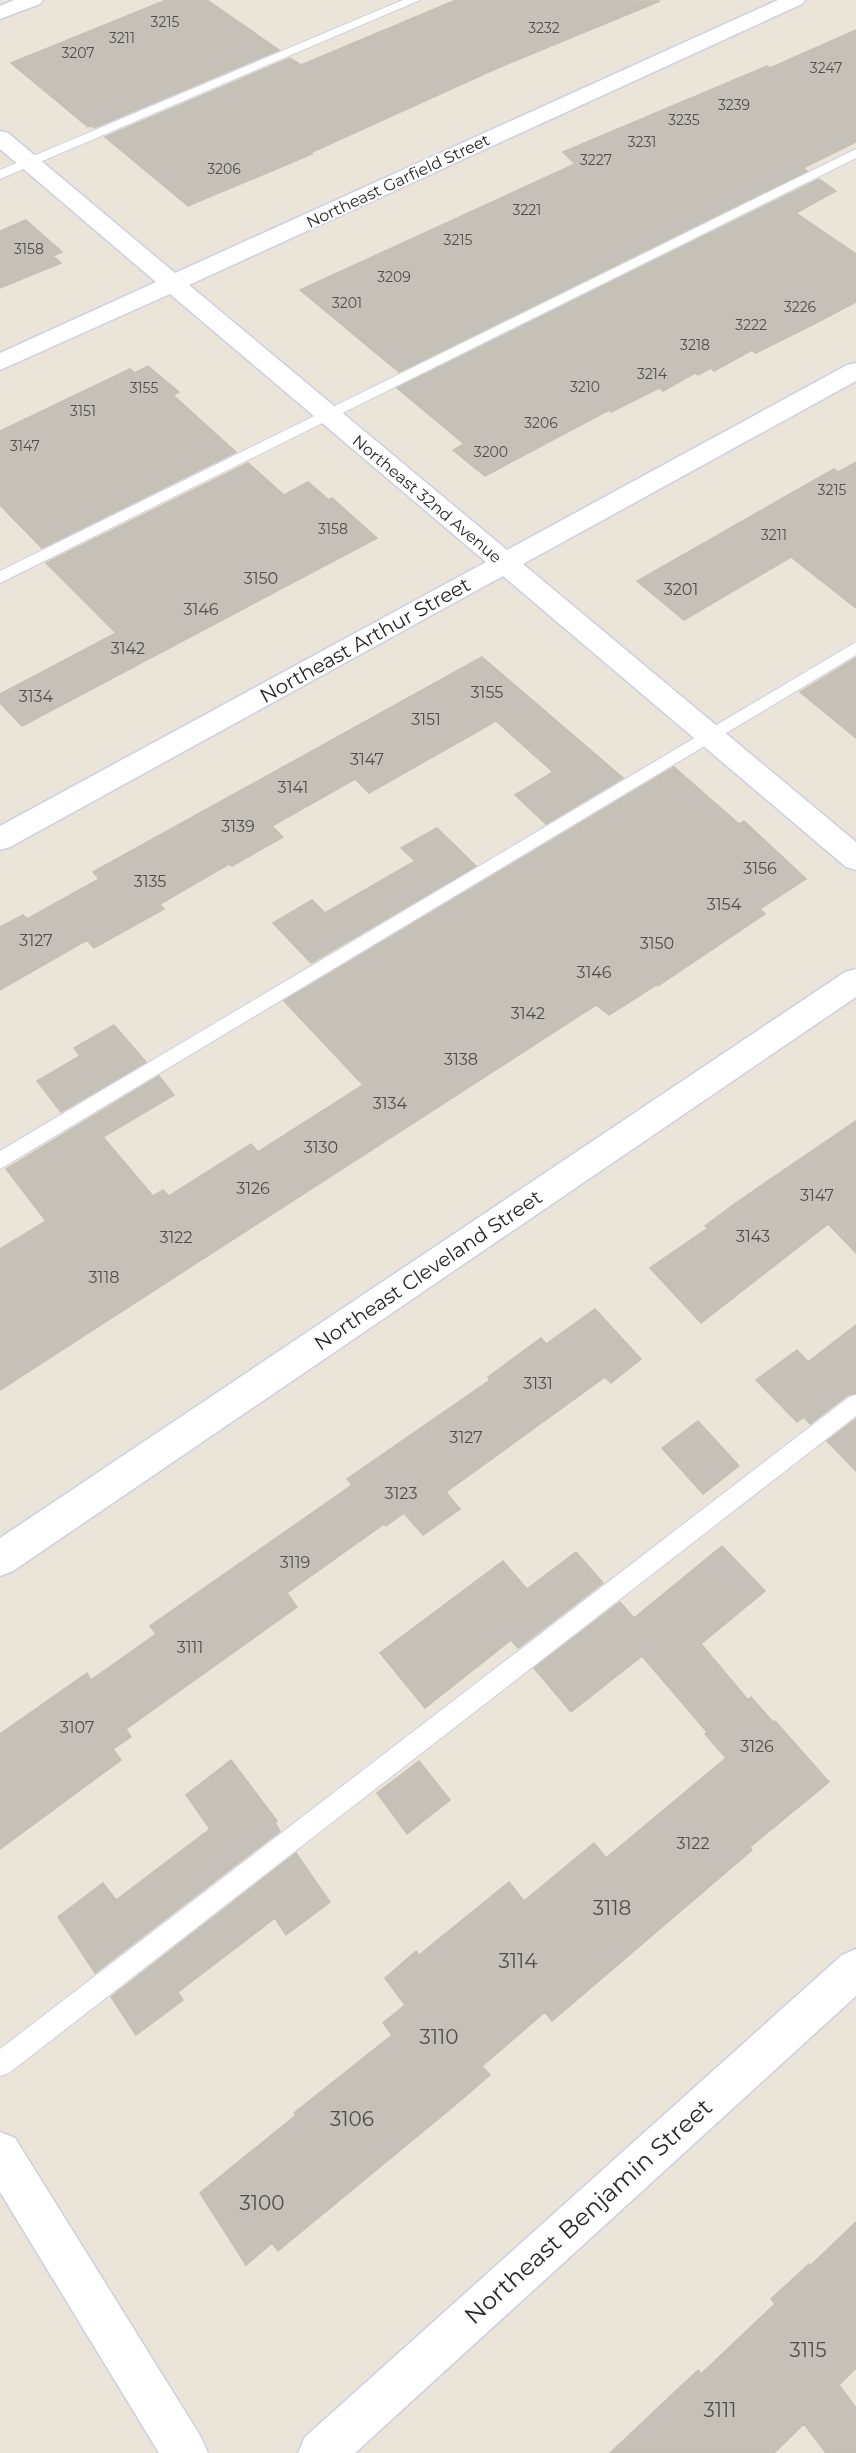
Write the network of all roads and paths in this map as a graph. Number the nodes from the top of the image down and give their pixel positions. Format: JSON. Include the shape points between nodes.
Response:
{"nodes":[{"id":1,"x":33,"y":0,"type":"edge"},
{"id":2,"x":414,"y":0,"type":"edge"},
{"id":3,"x":795,"y":0,"type":"edge"},
{"id":4,"x":0,"y":13,"type":"edge"},
{"id":5,"x":0,"y":138,"type":"edge"},
{"id":6,"x":856,"y":153,"type":"edge"},
{"id":7,"x":29,"y":164,"type":"junction"},
{"id":8,"x":0,"y":175,"type":"edge"},
{"id":9,"x":172,"y":284,"type":"junction"},
{"id":10,"x":0,"y":362,"type":"edge"},
{"id":11,"x":856,"y":371,"type":"edge"},
{"id":12,"x":328,"y":416,"type":"junction"},
{"id":13,"x":504,"y":564,"type":"junction"},
{"id":14,"x":0,"y":578,"type":"edge"},
{"id":15,"x":856,"y":648,"type":"edge"},
{"id":16,"x":711,"y":737,"type":"junction"},
{"id":17,"x":0,"y":839,"type":"edge"},
{"id":18,"x":856,"y":859,"type":"edge"},
{"id":19,"x":856,"y":981,"type":"edge"},
{"id":20,"x":0,"y":1161,"type":"edge"},
{"id":21,"x":856,"y":1404,"type":"edge"},
{"id":22,"x":0,"y":1559,"type":"edge"},
{"id":23,"x":856,"y":1969,"type":"edge"},
{"id":24,"x":0,"y":2064,"type":"edge"},
{"id":25,"x":0,"y":2153,"type":"edge"},
{"id":26,"x":185,"y":2453,"type":"edge"},
{"id":27,"x":321,"y":2453,"type":"edge"}],
"edges":[{"from":1,"to":4,"type":"street"},
{"from":2,"to":7,"type":"lane"},
{"from":3,"to":9,"type":"street","name":"Northeast Garfield Street"},
{"from":5,"to":7,"type":"street","name":"Northeast 32nd Avenue"},
{"from":6,"to":12,"type":"lane"},
{"from":7,"to":8,"type":"lane"},
{"from":7,"to":9,"type":"street","name":"Northeast 32nd Avenue"},
{"from":9,"to":10,"type":"street","name":"Northeast Garfield Street"},
{"from":9,"to":12,"type":"street","name":"Northeast 32nd Avenue"},
{"from":11,"to":13,"type":"street","name":"Northeast Arthur Street"},
{"from":12,"to":13,"type":"street","name":"Northeast 32nd Avenue"},
{"from":12,"to":14,"type":"lane"},
{"from":13,"to":16,"type":"street","name":"Northeast 32nd Avenue"},
{"from":13,"to":17,"type":"street","name":"Northeast Arthur Street"},
{"from":15,"to":16,"type":"lane"},
{"from":16,"to":18,"type":"street","name":"Northeast 32nd Avenue"},
{"from":16,"to":20,"type":"lane"},
{"from":19,"to":22,"type":"street","name":"Northeast Cleveland Street"},
{"from":21,"to":24,"type":"lane"},
{"from":23,"to":27,"type":"street","name":"Northeast Benjamin Street"},
{"from":25,"to":26,"type":"street"}]}
